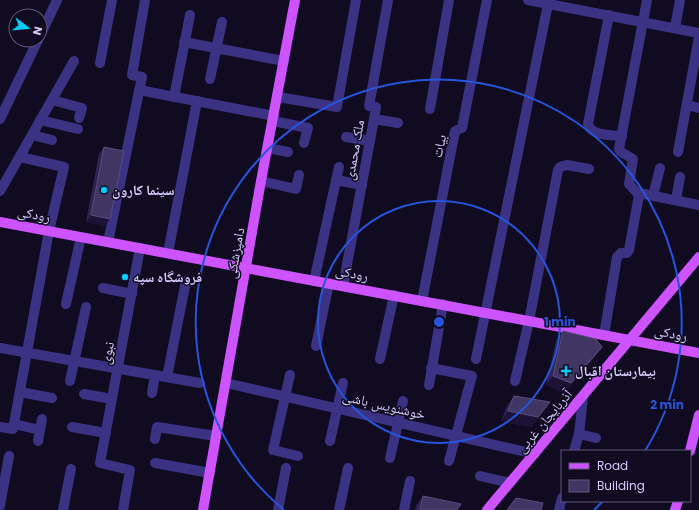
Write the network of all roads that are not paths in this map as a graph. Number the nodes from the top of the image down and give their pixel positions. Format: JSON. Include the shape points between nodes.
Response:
{"nodes":[{"id":1,"x":57,"y":0,"type":"edge"},
{"id":2,"x":112,"y":0,"type":"edge"},
{"id":3,"x":145,"y":0,"type":"edge"},
{"id":4,"x":295,"y":0,"type":"edge"},
{"id":5,"x":356,"y":0,"type":"edge"},
{"id":6,"x":388,"y":0,"type":"edge"},
{"id":7,"x":449,"y":0,"type":"edge"},
{"id":8,"x":487,"y":0,"type":"edge"},
{"id":9,"x":647,"y":0,"type":"edge"},
{"id":10,"x":680,"y":0,"type":"edge"},
{"id":11,"x":534,"y":1,"type":"edge"},
{"id":12,"x":548,"y":4,"type":"junction"},
{"id":13,"x":580,"y":5,"type":"edge"},
{"id":14,"x":190,"y":15,"type":"dead end"},
{"id":15,"x":609,"y":16,"type":"junction"},
{"id":16,"x":48,"y":19,"type":"edge"},
{"id":17,"x":222,"y":22,"type":"dead end"},
{"id":18,"x":643,"y":22,"type":"junction"},
{"id":19,"x":675,"y":28,"type":"junction"},
{"id":20,"x":699,"y":32,"type":"edge"},
{"id":21,"x":699,"y":37,"type":"edge"},
{"id":22,"x":184,"y":42,"type":"junction"},
{"id":23,"x":34,"y":48,"type":"edge"},
{"id":24,"x":216,"y":48,"type":"junction"},
{"id":25,"x":74,"y":60,"type":"dead end"},
{"id":26,"x":284,"y":60,"type":"junction"},
{"id":27,"x":100,"y":63,"type":"dead end"},
{"id":28,"x":210,"y":79,"type":"dead end"},
{"id":29,"x":139,"y":90,"type":"junction"},
{"id":30,"x":174,"y":97,"type":"junction"},
{"id":31,"x":278,"y":97,"type":"junction"},
{"id":32,"x":52,"y":100,"type":"junction"},
{"id":33,"x":197,"y":101,"type":"junction"},
{"id":34,"x":687,"y":105,"type":"junction"},
{"id":35,"x":699,"y":108,"type":"edge"},
{"id":36,"x":430,"y":109,"type":"dead end"},
{"id":37,"x":79,"y":118,"type":"dead end"},
{"id":38,"x":274,"y":118,"type":"junction"},
{"id":39,"x":0,"y":119,"type":"edge"},
{"id":40,"x":374,"y":119,"type":"junction"},
{"id":41,"x":40,"y":120,"type":"junction"},
{"id":42,"x":398,"y":123,"type":"dead end"},
{"id":43,"x":78,"y":129,"type":"dead end"},
{"id":44,"x":32,"y":135,"type":"junction"},
{"id":45,"x":622,"y":136,"type":"junction"},
{"id":46,"x":346,"y":137,"type":"dead end"},
{"id":47,"x":52,"y":140,"type":"dead end"},
{"id":48,"x":370,"y":141,"type":"junction"},
{"id":49,"x":304,"y":143,"type":"dead end"},
{"id":50,"x":268,"y":148,"type":"junction"},
{"id":51,"x":288,"y":152,"type":"dead end"},
{"id":52,"x":678,"y":152,"type":"dead end"},
{"id":53,"x":20,"y":157,"type":"junction"},
{"id":54,"x":338,"y":167,"type":"dead end"},
{"id":55,"x":660,"y":168,"type":"dead end"},
{"id":56,"x":589,"y":169,"type":"dead end"},
{"id":57,"x":299,"y":175,"type":"dead end"},
{"id":58,"x":680,"y":177,"type":"dead end"},
{"id":59,"x":336,"y":180,"type":"junction"},
{"id":60,"x":261,"y":181,"type":"junction"},
{"id":61,"x":362,"y":185,"type":"junction"},
{"id":62,"x":0,"y":192,"type":"edge"},
{"id":63,"x":639,"y":195,"type":"junction"},
{"id":64,"x":653,"y":196,"type":"junction"},
{"id":65,"x":676,"y":200,"type":"junction"},
{"id":66,"x":699,"y":205,"type":"edge"},
{"id":67,"x":0,"y":222,"type":"edge"},
{"id":68,"x":50,"y":231,"type":"junction"},
{"id":69,"x":81,"y":237,"type":"junction"},
{"id":70,"x":108,"y":242,"type":"junction"},
{"id":71,"x":140,"y":248,"type":"junction"},
{"id":72,"x":168,"y":253,"type":"junction"},
{"id":73,"x":699,"y":257,"type":"edge"},
{"id":74,"x":247,"y":268,"type":"junction"},
{"id":75,"x":186,"y":280,"type":"dead end"},
{"id":76,"x":314,"y":280,"type":"junction"},
{"id":77,"x":329,"y":283,"type":"junction"},
{"id":78,"x":343,"y":286,"type":"junction"},
{"id":79,"x":103,"y":288,"type":"dead end"},
{"id":80,"x":132,"y":294,"type":"junction"},
{"id":81,"x":394,"y":295,"type":"junction"},
{"id":82,"x":422,"y":301,"type":"junction"},
{"id":83,"x":66,"y":304,"type":"dead end"},
{"id":84,"x":443,"y":304,"type":"junction"},
{"id":85,"x":86,"y":307,"type":"dead end"},
{"id":86,"x":485,"y":312,"type":"junction"},
{"id":87,"x":529,"y":321,"type":"junction"},
{"id":88,"x":604,"y":335,"type":"junction"},
{"id":89,"x":630,"y":340,"type":"junction"},
{"id":90,"x":316,"y":346,"type":"dead end"},
{"id":91,"x":0,"y":348,"type":"edge"},
{"id":92,"x":27,"y":353,"type":"junction"},
{"id":93,"x":699,"y":353,"type":"edge"},
{"id":94,"x":380,"y":359,"type":"dead end"},
{"id":95,"x":476,"y":359,"type":"dead end"},
{"id":96,"x":74,"y":361,"type":"junction"},
{"id":97,"x":118,"y":368,"type":"junction"},
{"id":98,"x":431,"y":368,"type":"junction"},
{"id":99,"x":155,"y":375,"type":"junction"},
{"id":100,"x":290,"y":376,"type":"dead end"},
{"id":101,"x":167,"y":377,"type":"junction"},
{"id":102,"x":70,"y":381,"type":"dead end"},
{"id":103,"x":515,"y":381,"type":"dead end"},
{"id":104,"x":343,"y":382,"type":"dead end"},
{"id":105,"x":200,"y":383,"type":"dead end"},
{"id":106,"x":226,"y":383,"type":"junction"},
{"id":107,"x":429,"y":385,"type":"dead end"},
{"id":108,"x":20,"y":392,"type":"junction"},
{"id":109,"x":152,"y":393,"type":"dead end"},
{"id":110,"x":84,"y":394,"type":"dead end"},
{"id":111,"x":285,"y":396,"type":"junction"},
{"id":112,"x":583,"y":397,"type":"junction"},
{"id":113,"x":52,"y":398,"type":"dead end"},
{"id":114,"x":112,"y":399,"type":"junction"},
{"id":115,"x":403,"y":401,"type":"dead end"},
{"id":116,"x":337,"y":408,"type":"junction"},
{"id":117,"x":699,"y":415,"type":"edge"},
{"id":118,"x":42,"y":419,"type":"dead end"},
{"id":119,"x":398,"y":422,"type":"junction"},
{"id":120,"x":14,"y":424,"type":"junction"},
{"id":121,"x":0,"y":427,"type":"edge"},
{"id":122,"x":72,"y":428,"type":"dead end"},
{"id":123,"x":40,"y":430,"type":"junction"},
{"id":124,"x":106,"y":433,"type":"junction"},
{"id":125,"x":579,"y":434,"type":"junction"},
{"id":126,"x":216,"y":436,"type":"junction"},
{"id":127,"x":456,"y":436,"type":"junction"},
{"id":128,"x":596,"y":438,"type":"dead end"},
{"id":129,"x":155,"y":439,"type":"dead end"},
{"id":130,"x":38,"y":440,"type":"dead end"},
{"id":131,"x":330,"y":441,"type":"dead end"},
{"id":132,"x":574,"y":450,"type":"edge"},
{"id":133,"x":690,"y":450,"type":"edge"},
{"id":134,"x":535,"y":454,"type":"junction"},
{"id":135,"x":9,"y":456,"type":"dead end"},
{"id":136,"x":298,"y":456,"type":"dead end"},
{"id":137,"x":390,"y":458,"type":"dead end"},
{"id":138,"x":449,"y":461,"type":"dead end"},
{"id":139,"x":155,"y":463,"type":"dead end"},
{"id":140,"x":286,"y":468,"type":"dead end"},
{"id":141,"x":348,"y":468,"type":"dead end"},
{"id":142,"x":71,"y":469,"type":"dead end"},
{"id":143,"x":210,"y":473,"type":"junction"},
{"id":144,"x":480,"y":476,"type":"dead end"},
{"id":145,"x":410,"y":481,"type":"dead end"},
{"id":146,"x":510,"y":483,"type":"junction"},
{"id":147,"x":0,"y":506,"type":"edge"},
{"id":148,"x":63,"y":510,"type":"edge"},
{"id":149,"x":123,"y":510,"type":"edge"},
{"id":150,"x":203,"y":510,"type":"edge"},
{"id":151,"x":278,"y":510,"type":"edge"},
{"id":152,"x":341,"y":510,"type":"edge"},
{"id":153,"x":404,"y":510,"type":"edge"},
{"id":154,"x":487,"y":510,"type":"edge"}],
"edges":[{"from":1,"to":16,"type":"street"},
{"from":2,"to":27,"type":"street"},
{"from":3,"to":29,"type":"street","via":[[132,75],[142,77]]},
{"from":4,"to":26,"type":"main road","name":"دامپزشکی"},
{"from":5,"to":31,"type":"street","via":[[337,107]]},
{"from":6,"to":40,"type":"street","name":"ملک محمدی","via":[[369,106],[376,108]]},
{"from":7,"to":36,"type":"street"},
{"from":8,"to":82,"type":"street","name":"بیات","via":[[462,128],[455,131]]},
{"from":9,"to":18,"type":"street"},
{"from":10,"to":19,"type":"street"},
{"from":11,"to":12,"type":"street"},
{"from":12,"to":13,"type":"street"},
{"from":12,"to":86,"type":"street"},
{"from":13,"to":15,"type":"street"},
{"from":14,"to":22,"type":"street"},
{"from":15,"to":18,"type":"street"},
{"from":15,"to":45,"type":"street","via":[[588,124],[594,132]]},
{"from":17,"to":24,"type":"street"},
{"from":18,"to":19,"type":"street"},
{"from":18,"to":45,"type":"street"},
{"from":19,"to":20,"type":"street"},
{"from":21,"to":34,"type":"street"},
{"from":22,"to":24,"type":"street"},
{"from":22,"to":30,"type":"street"},
{"from":23,"to":39,"type":"street"},
{"from":24,"to":26,"type":"street"},
{"from":24,"to":28,"type":"street"},
{"from":25,"to":32,"type":"street"},
{"from":26,"to":31,"type":"main road","name":"دامپزشکی"},
{"from":29,"to":30,"type":"street"},
{"from":29,"to":70,"type":"street"},
{"from":30,"to":33,"type":"street"},
{"from":31,"to":38,"type":"main road","name":"دامپزشکی"},
{"from":32,"to":37,"type":"street","via":[[82,108]]},
{"from":32,"to":41,"type":"street"},
{"from":33,"to":38,"type":"street"},
{"from":33,"to":72,"type":"street"},
{"from":34,"to":35,"type":"street"},
{"from":34,"to":52,"type":"street"},
{"from":38,"to":49,"type":"street","via":[[308,128]]},
{"from":38,"to":50,"type":"main road","name":"دامپزشکی"},
{"from":40,"to":42,"type":"street"},
{"from":40,"to":48,"type":"street","name":"ملک محمدی"},
{"from":41,"to":43,"type":"street"},
{"from":41,"to":44,"type":"street"},
{"from":44,"to":47,"type":"street"},
{"from":44,"to":53,"type":"street"},
{"from":45,"to":63,"type":"street","via":[[621,152],[634,159],[629,184]]},
{"from":46,"to":48,"type":"street"},
{"from":48,"to":61,"type":"street","name":"ملک محمدی"},
{"from":50,"to":51,"type":"street"},
{"from":50,"to":60,"type":"main road","name":"دامپزشکی"},
{"from":53,"to":62,"type":"street"},
{"from":53,"to":68,"type":"street","via":[[64,168]]},
{"from":54,"to":59,"type":"street"},
{"from":55,"to":64,"type":"street"},
{"from":56,"to":87,"type":"street","via":[[568,165],[558,170]]},
{"from":57,"to":60,"type":"street","via":[[296,189]]},
{"from":58,"to":65,"type":"street"},
{"from":59,"to":61,"type":"street"},
{"from":59,"to":76,"type":"street"},
{"from":60,"to":74,"type":"main road","name":"دامپزشکی"},
{"from":61,"to":78,"type":"street","name":"ملک محمدی"},
{"from":63,"to":64,"type":"street"},
{"from":63,"to":88,"type":"street","via":[[629,250],[617,257]]},
{"from":64,"to":65,"type":"street"},
{"from":65,"to":66,"type":"street"},
{"from":67,"to":68,"type":"main road","name":"رودکی"},
{"from":68,"to":69,"type":"main road","name":"رودکی"},
{"from":68,"to":92,"type":"street"},
{"from":69,"to":70,"type":"main road","name":"رودکی"},
{"from":69,"to":83,"type":"street"},
{"from":70,"to":71,"type":"main road","name":"رودکی"},
{"from":71,"to":72,"type":"main road","name":"رودکی"},
{"from":71,"to":80,"type":"street","name":"نبوی"},
{"from":72,"to":74,"type":"main road","name":"رودکی"},
{"from":73,"to":89,"type":"main road","name":"آذربایجان غربی"},
{"from":74,"to":76,"type":"main road","name":"رودکی"},
{"from":74,"to":106,"type":"main road","name":"دامپزشکی"},
{"from":75,"to":101,"type":"street"},
{"from":76,"to":77,"type":"main road","name":"رودکی"},
{"from":77,"to":78,"type":"main road","name":"رودکی"},
{"from":77,"to":90,"type":"street"},
{"from":78,"to":81,"type":"main road","name":"رودکی"},
{"from":79,"to":80,"type":"street"},
{"from":80,"to":97,"type":"street","name":"نبوی"},
{"from":81,"to":82,"type":"main road","name":"رودکی"},
{"from":81,"to":94,"type":"street"},
{"from":82,"to":84,"type":"main road","name":"رودکی"},
{"from":84,"to":86,"type":"main road","name":"رودکی"},
{"from":84,"to":98,"type":"street"},
{"from":85,"to":96,"type":"street"},
{"from":86,"to":87,"type":"main road","name":"رودکی"},
{"from":86,"to":95,"type":"street"},
{"from":87,"to":88,"type":"main road","name":"رودکی"},
{"from":87,"to":103,"type":"street"},
{"from":88,"to":89,"type":"main road","name":"رودکی"},
{"from":89,"to":93,"type":"main road","name":"رودکی"},
{"from":89,"to":112,"type":"main road","name":"آذربایجان غربی"},
{"from":91,"to":92,"type":"street"},
{"from":92,"to":96,"type":"street"},
{"from":92,"to":108,"type":"street"},
{"from":96,"to":97,"type":"street"},
{"from":96,"to":102,"type":"street"},
{"from":97,"to":99,"type":"street"},
{"from":97,"to":114,"type":"street","name":"نبوی"},
{"from":98,"to":107,"type":"street"},
{"from":98,"to":127,"type":"street","via":[[472,376]]},
{"from":99,"to":101,"type":"street"},
{"from":99,"to":109,"type":"street"},
{"from":100,"to":111,"type":"street"},
{"from":101,"to":105,"type":"street"},
{"from":104,"to":116,"type":"street"},
{"from":106,"to":111,"type":"street","name":"خوشنویس باشی"},
{"from":106,"to":126,"type":"main road","name":"دامپزشکی"},
{"from":108,"to":113,"type":"street"},
{"from":108,"to":120,"type":"street"},
{"from":110,"to":114,"type":"street"},
{"from":111,"to":116,"type":"street","name":"خوشنویس باشی"},
{"from":111,"to":136,"type":"street","via":[[273,450]]},
{"from":112,"to":125,"type":"street"},
{"from":112,"to":134,"type":"main road","name":"آذربایجان غربی"},
{"from":114,"to":124,"type":"street","name":"نبوی"},
{"from":115,"to":119,"type":"street"},
{"from":116,"to":119,"type":"street","name":"خوشنویس باشی"},
{"from":116,"to":131,"type":"street"},
{"from":117,"to":133,"type":"main road"},
{"from":118,"to":123,"type":"street"},
{"from":119,"to":127,"type":"street","name":"خوشنویس باشی"},
{"from":119,"to":137,"type":"street"},
{"from":120,"to":121,"type":"street","via":[[13,429]]},
{"from":120,"to":123,"type":"street"},
{"from":122,"to":124,"type":"street"},
{"from":123,"to":130,"type":"street"},
{"from":124,"to":149,"type":"street","name":"نبوی","via":[[100,464],[130,470]]},
{"from":125,"to":128,"type":"street"},
{"from":125,"to":132,"type":"street"},
{"from":126,"to":129,"type":"street","via":[[158,427]]},
{"from":126,"to":143,"type":"main road","name":"دامپزشکی"},
{"from":127,"to":134,"type":"street","name":"خوشنویس باشی"},
{"from":127,"to":138,"type":"street"},
{"from":134,"to":146,"type":"main road","name":"آذربایجان غربی"},
{"from":135,"to":147,"type":"street"},
{"from":139,"to":143,"type":"street"},
{"from":140,"to":151,"type":"street"},
{"from":141,"to":152,"type":"street"},
{"from":142,"to":148,"type":"street"},
{"from":143,"to":150,"type":"main road","name":"دامپزشکی"},
{"from":144,"to":146,"type":"street"},
{"from":145,"to":153,"type":"street"},
{"from":146,"to":154,"type":"main road","name":"آذربایجان غربی"}]}
